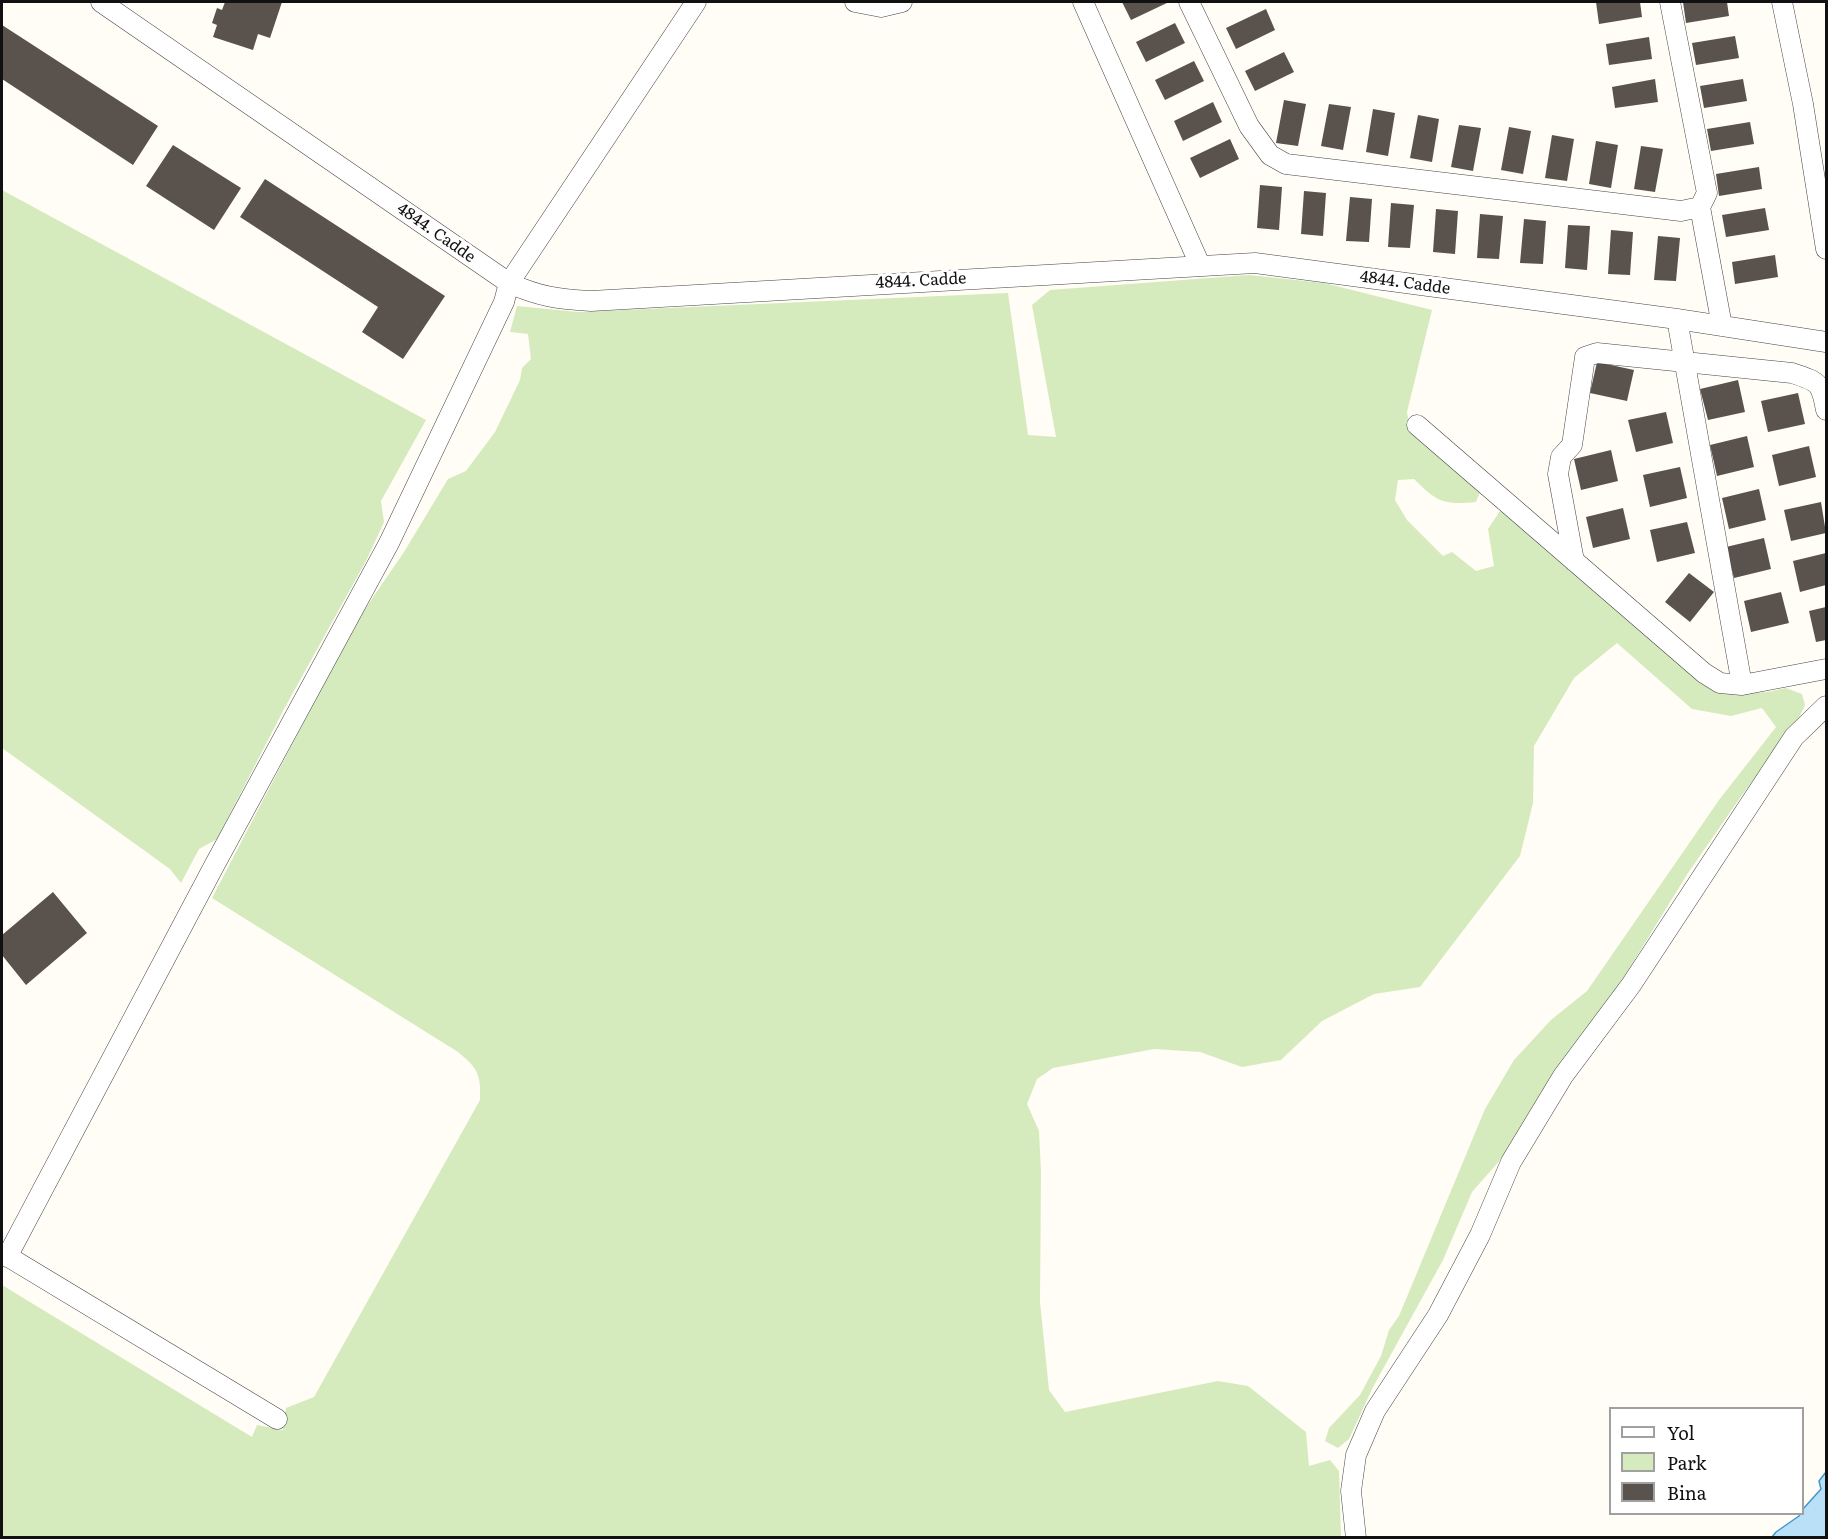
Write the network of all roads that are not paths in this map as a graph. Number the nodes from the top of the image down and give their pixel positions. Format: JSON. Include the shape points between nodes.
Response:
{"nodes":[{"id":1,"x":101,"y":2,"type":"edge"},
{"id":2,"x":696,"y":2,"type":"edge"},
{"id":3,"x":855,"y":2,"type":"edge"},
{"id":4,"x":902,"y":2,"type":"edge"},
{"id":5,"x":1083,"y":2,"type":"edge"},
{"id":6,"x":1189,"y":2,"type":"edge"},
{"id":7,"x":1670,"y":2,"type":"edge"},
{"id":8,"x":1782,"y":2,"type":"edge"},
{"id":9,"x":1700,"y":207,"type":"junction"},
{"id":10,"x":1827,"y":249,"type":"edge"},
{"id":11,"x":1200,"y":265,"type":"junction"},
{"id":12,"x":509,"y":283,"type":"junction"},
{"id":13,"x":1677,"y":319,"type":"junction"},
{"id":14,"x":1722,"y":326,"type":"junction"},
{"id":15,"x":1827,"y":342,"type":"edge"},
{"id":16,"x":1684,"y":362,"type":"junction"},
{"id":17,"x":1827,"y":410,"type":"edge"},
{"id":18,"x":1417,"y":425,"type":"dead end"},
{"id":19,"x":1574,"y":561,"type":"junction"},
{"id":20,"x":1827,"y":669,"type":"edge"},
{"id":21,"x":1742,"y":685,"type":"junction"},
{"id":22,"x":1827,"y":706,"type":"edge"},
{"id":23,"x":4,"y":1255,"type":"edge"},
{"id":24,"x":277,"y":1419,"type":"dead end"},
{"id":25,"x":1356,"y":1538,"type":"edge"}],
"edges":[{"from":1,"to":12,"type":"street","name":"4844. Cadde"},
{"from":2,"to":12,"type":"street"},
{"from":3,"to":4,"type":"street","via":[[882,7]]},
{"from":5,"to":11,"type":"street"},
{"from":6,"to":9,"type":"street","via":[[1249,126],[1270,155],[1286,164],[1681,211]]},
{"from":7,"to":9,"type":"street","via":[[1707,193]]},
{"from":8,"to":10,"type":"street"},
{"from":9,"to":14,"type":"street"},
{"from":11,"to":12,"type":"street","name":"4844. Cadde","via":[[591,301],[532,294]]},
{"from":11,"to":13,"type":"street","name":"4844. Cadde","via":[[1255,263]]},
{"from":12,"to":23,"type":"street","via":[[504,302],[389,543]]},
{"from":13,"to":14,"type":"street","name":"4844. Cadde"},
{"from":13,"to":16,"type":"street"},
{"from":14,"to":15,"type":"street","name":"4844. Cadde"},
{"from":16,"to":17,"type":"street","via":[[1792,373],[1813,380],[1822,390]]},
{"from":16,"to":19,"type":"street","via":[[1597,353],[1585,357],[1572,445],[1561,457],[1558,474]]},
{"from":16,"to":21,"type":"street"},
{"from":18,"to":19,"type":"street"},
{"from":19,"to":21,"type":"street","via":[[1704,673],[1720,683]]},
{"from":20,"to":21,"type":"street"},
{"from":22,"to":25,"type":"street","via":[[1794,737],[1631,985],[1563,1076],[1511,1162],[1480,1235],[1438,1315],[1375,1411],[1356,1455],[1351,1491]]},
{"from":23,"to":24,"type":"street"}]}
